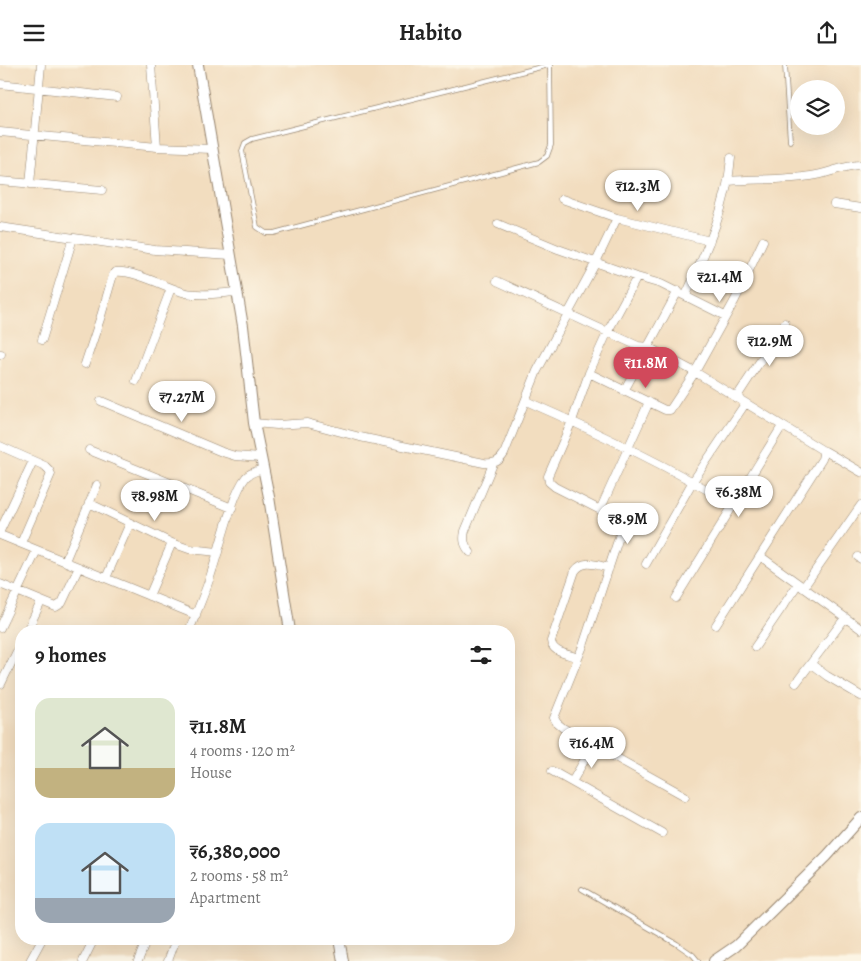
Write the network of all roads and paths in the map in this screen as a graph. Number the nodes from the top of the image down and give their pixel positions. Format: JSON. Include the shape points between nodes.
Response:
{"nodes":[{"id":1,"x":41,"y":65,"type":"edge"},
{"id":2,"x":151,"y":65,"type":"edge"},
{"id":3,"x":198,"y":65,"type":"edge"},
{"id":4,"x":550,"y":65,"type":"edge"},
{"id":5,"x":785,"y":65,"type":"edge"},
{"id":6,"x":0,"y":84,"type":"edge"},
{"id":7,"x":39,"y":89,"type":"junction"},
{"id":8,"x":117,"y":97,"type":"dead end"},
{"id":9,"x":0,"y":132,"type":"edge"},
{"id":10,"x":35,"y":135,"type":"junction"},
{"id":11,"x":790,"y":141,"type":"dead end"},
{"id":12,"x":157,"y":147,"type":"junction"},
{"id":13,"x":212,"y":149,"type":"junction"},
{"id":14,"x":731,"y":158,"type":"dead end"},
{"id":15,"x":861,"y":165,"type":"edge"},
{"id":16,"x":0,"y":181,"type":"edge"},
{"id":17,"x":729,"y":181,"type":"junction"},
{"id":18,"x":30,"y":184,"type":"junction"},
{"id":19,"x":102,"y":190,"type":"dead end"},
{"id":20,"x":562,"y":199,"type":"dead end"},
{"id":21,"x":834,"y":204,"type":"dead end"},
{"id":22,"x":861,"y":208,"type":"edge"},
{"id":23,"x":618,"y":218,"type":"junction"},
{"id":24,"x":498,"y":224,"type":"dead end"},
{"id":25,"x":0,"y":227,"type":"edge"},
{"id":26,"x":73,"y":238,"type":"junction"},
{"id":27,"x":710,"y":241,"type":"junction"},
{"id":28,"x":763,"y":241,"type":"dead end"},
{"id":29,"x":231,"y":255,"type":"junction"},
{"id":30,"x":596,"y":262,"type":"junction"},
{"id":31,"x":637,"y":277,"type":"junction"},
{"id":32,"x":497,"y":281,"type":"dead end"},
{"id":33,"x":171,"y":288,"type":"junction"},
{"id":34,"x":678,"y":291,"type":"junction"},
{"id":35,"x":237,"y":292,"type":"junction"},
{"id":36,"x":686,"y":295,"type":"junction"},
{"id":37,"x":567,"y":314,"type":"junction"},
{"id":38,"x":725,"y":316,"type":"junction"},
{"id":39,"x":785,"y":323,"type":"dead end"},
{"id":40,"x":608,"y":331,"type":"junction"},
{"id":41,"x":42,"y":340,"type":"dead end"},
{"id":42,"x":648,"y":347,"type":"junction"},
{"id":43,"x":85,"y":363,"type":"dead end"},
{"id":44,"x":695,"y":372,"type":"junction"},
{"id":45,"x":590,"y":373,"type":"junction"},
{"id":46,"x":136,"y":381,"type":"dead end"},
{"id":47,"x":624,"y":391,"type":"junction"},
{"id":48,"x":736,"y":398,"type":"junction"},
{"id":49,"x":100,"y":401,"type":"dead end"},
{"id":50,"x":526,"y":401,"type":"junction"},
{"id":51,"x":649,"y":403,"type":"junction"},
{"id":52,"x":745,"y":404,"type":"junction"},
{"id":53,"x":572,"y":421,"type":"junction"},
{"id":54,"x":254,"y":423,"type":"junction"},
{"id":55,"x":782,"y":426,"type":"junction"},
{"id":56,"x":0,"y":445,"type":"edge"},
{"id":57,"x":628,"y":448,"type":"junction"},
{"id":58,"x":89,"y":450,"type":"dead end"},
{"id":59,"x":825,"y":451,"type":"dead end"},
{"id":60,"x":33,"y":461,"type":"junction"},
{"id":61,"x":493,"y":463,"type":"junction"},
{"id":62,"x":262,"y":464,"type":"junction"},
{"id":63,"x":861,"y":472,"type":"edge"},
{"id":64,"x":693,"y":481,"type":"junction"},
{"id":65,"x":97,"y":485,"type":"dead end"},
{"id":66,"x":89,"y":503,"type":"junction"},
{"id":67,"x":733,"y":505,"type":"junction"},
{"id":68,"x":861,"y":505,"type":"edge"},
{"id":69,"x":232,"y":508,"type":"junction"},
{"id":70,"x":600,"y":509,"type":"junction"},
{"id":71,"x":130,"y":523,"type":"junction"},
{"id":72,"x":0,"y":531,"type":"edge"},
{"id":73,"x":0,"y":535,"type":"edge"},
{"id":74,"x":21,"y":543,"type":"junction"},
{"id":75,"x":172,"y":543,"type":"junction"},
{"id":76,"x":36,"y":550,"type":"junction"},
{"id":77,"x":218,"y":552,"type":"junction"},
{"id":78,"x":470,"y":552,"type":"dead end"},
{"id":79,"x":760,"y":557,"type":"junction"},
{"id":80,"x":65,"y":561,"type":"junction"},
{"id":81,"x":646,"y":564,"type":"dead end"},
{"id":82,"x":79,"y":567,"type":"junction"},
{"id":83,"x":609,"y":568,"type":"junction"},
{"id":84,"x":106,"y":578,"type":"junction"},
{"id":85,"x":0,"y":584,"type":"edge"},
{"id":86,"x":800,"y":586,"type":"junction"},
{"id":87,"x":17,"y":591,"type":"junction"},
{"id":88,"x":149,"y":596,"type":"junction"},
{"id":89,"x":676,"y":598,"type":"dead end"},
{"id":90,"x":41,"y":602,"type":"junction"},
{"id":91,"x":196,"y":615,"type":"junction"},
{"id":92,"x":845,"y":618,"type":"junction"},
{"id":93,"x":30,"y":625,"type":"edge"},
{"id":94,"x":192,"y":625,"type":"edge"},
{"id":95,"x":289,"y":625,"type":"edge"},
{"id":96,"x":716,"y":625,"type":"dead end"},
{"id":97,"x":0,"y":628,"type":"edge"},
{"id":98,"x":861,"y":629,"type":"edge"},
{"id":99,"x":755,"y":647,"type":"dead end"},
{"id":100,"x":15,"y":655,"type":"edge"},
{"id":101,"x":578,"y":658,"type":"junction"},
{"id":102,"x":811,"y":664,"type":"junction"},
{"id":103,"x":796,"y":683,"type":"dead end"},
{"id":104,"x":1,"y":684,"type":"dead end"},
{"id":105,"x":861,"y":696,"type":"edge"},
{"id":106,"x":593,"y":745,"type":"junction"},
{"id":107,"x":552,"y":771,"type":"dead end"},
{"id":108,"x":572,"y":782,"type":"junction"},
{"id":109,"x":685,"y":796,"type":"dead end"},
{"id":110,"x":861,"y":818,"type":"edge"},
{"id":111,"x":662,"y":833,"type":"dead end"},
{"id":112,"x":582,"y":889,"type":"dead end"},
{"id":113,"x":39,"y":945,"type":"edge"},
{"id":114,"x":91,"y":945,"type":"edge"},
{"id":115,"x":145,"y":945,"type":"edge"},
{"id":116,"x":174,"y":945,"type":"edge"},
{"id":117,"x":341,"y":945,"type":"edge"},
{"id":118,"x":30,"y":961,"type":"edge"},
{"id":119,"x":83,"y":961,"type":"edge"},
{"id":120,"x":138,"y":961,"type":"edge"},
{"id":121,"x":168,"y":961,"type":"edge"},
{"id":122,"x":343,"y":961,"type":"edge"},
{"id":123,"x":698,"y":961,"type":"edge"},
{"id":124,"x":714,"y":961,"type":"edge"}],
"edges":[{"from":1,"to":7,"type":"street"},
{"from":2,"to":12,"type":"street"},
{"from":3,"to":13,"type":"street"},
{"from":4,"to":4,"type":"lane","via":[[252,139],[245,143],[242,151],[257,227],[266,233],[274,233],[539,162],[547,156],[551,145]]},
{"from":5,"to":11,"type":"lane"},
{"from":6,"to":7,"type":"street"},
{"from":7,"to":8,"type":"street"},
{"from":7,"to":10,"type":"street"},
{"from":9,"to":10,"type":"street"},
{"from":10,"to":12,"type":"street"},
{"from":10,"to":18,"type":"street"},
{"from":12,"to":13,"type":"street"},
{"from":13,"to":29,"type":"street"},
{"from":14,"to":17,"type":"street"},
{"from":15,"to":17,"type":"street","via":[[803,177]]},
{"from":16,"to":18,"type":"street"},
{"from":17,"to":27,"type":"street"},
{"from":18,"to":19,"type":"street"},
{"from":20,"to":23,"type":"street"},
{"from":21,"to":22,"type":"street"},
{"from":23,"to":27,"type":"street"},
{"from":23,"to":30,"type":"street"},
{"from":24,"to":30,"type":"street"},
{"from":25,"to":26,"type":"street"},
{"from":26,"to":29,"type":"street"},
{"from":26,"to":41,"type":"street"},
{"from":27,"to":36,"type":"street"},
{"from":28,"to":38,"type":"street"},
{"from":29,"to":35,"type":"street"},
{"from":30,"to":31,"type":"street"},
{"from":30,"to":37,"type":"street"},
{"from":31,"to":34,"type":"street"},
{"from":31,"to":40,"type":"street"},
{"from":32,"to":37,"type":"street"},
{"from":33,"to":35,"type":"street","via":[[196,294]]},
{"from":33,"to":43,"type":"street","via":[[116,272]]},
{"from":33,"to":46,"type":"street"},
{"from":34,"to":36,"type":"street"},
{"from":34,"to":42,"type":"street"},
{"from":35,"to":54,"type":"street"},
{"from":36,"to":38,"type":"street"},
{"from":37,"to":40,"type":"street"},
{"from":37,"to":50,"type":"street","via":[[537,371]]},
{"from":38,"to":44,"type":"street"},
{"from":39,"to":48,"type":"street"},
{"from":40,"to":42,"type":"street","via":[[638,346]]},
{"from":40,"to":45,"type":"street"},
{"from":42,"to":44,"type":"street"},
{"from":42,"to":47,"type":"street"},
{"from":44,"to":48,"type":"street"},
{"from":44,"to":51,"type":"street","via":[[670,410]]},
{"from":45,"to":47,"type":"street"},
{"from":45,"to":53,"type":"street"},
{"from":47,"to":51,"type":"street"},
{"from":48,"to":52,"type":"street"},
{"from":49,"to":62,"type":"street","via":[[222,452]]},
{"from":50,"to":53,"type":"street"},
{"from":50,"to":61,"type":"street","via":[[504,454],[500,461]]},
{"from":51,"to":57,"type":"street"},
{"from":52,"to":55,"type":"street"},
{"from":52,"to":64,"type":"street"},
{"from":53,"to":57,"type":"street"},
{"from":53,"to":70,"type":"street","via":[[548,475],[549,482]]},
{"from":54,"to":61,"type":"street","via":[[307,423],[360,437]]},
{"from":54,"to":62,"type":"street"},
{"from":55,"to":67,"type":"street"},
{"from":55,"to":79,"type":"street","via":[[822,450],[823,454]]},
{"from":56,"to":60,"type":"street"},
{"from":57,"to":64,"type":"street"},
{"from":57,"to":70,"type":"street"},
{"from":58,"to":69,"type":"street"},
{"from":59,"to":63,"type":"street"},
{"from":60,"to":72,"type":"street"},
{"from":60,"to":74,"type":"street","via":[[45,466],[51,474]]},
{"from":61,"to":78,"type":"street","via":[[463,538]]},
{"from":62,"to":69,"type":"street","via":[[245,478]]},
{"from":62,"to":95,"type":"street"},
{"from":64,"to":67,"type":"street"},
{"from":64,"to":81,"type":"street"},
{"from":65,"to":66,"type":"street"},
{"from":66,"to":71,"type":"street"},
{"from":66,"to":80,"type":"street"},
{"from":67,"to":89,"type":"street"},
{"from":68,"to":86,"type":"street"},
{"from":69,"to":77,"type":"street"},
{"from":70,"to":83,"type":"street","via":[[622,523]]},
{"from":71,"to":75,"type":"street"},
{"from":71,"to":84,"type":"street"},
{"from":73,"to":74,"type":"street"},
{"from":74,"to":76,"type":"street"},
{"from":75,"to":77,"type":"street","via":[[189,549]]},
{"from":75,"to":88,"type":"street"},
{"from":76,"to":80,"type":"street"},
{"from":76,"to":87,"type":"street"},
{"from":77,"to":91,"type":"street"},
{"from":79,"to":86,"type":"street"},
{"from":79,"to":96,"type":"street"},
{"from":80,"to":82,"type":"street"},
{"from":82,"to":84,"type":"street"},
{"from":82,"to":90,"type":"street","via":[[59,607]]},
{"from":83,"to":101,"type":"street"},
{"from":83,"to":101,"type":"street","via":[[587,563],[574,571],[551,645],[555,650]]},
{"from":84,"to":88,"type":"street"},
{"from":85,"to":87,"type":"street"},
{"from":86,"to":92,"type":"street"},
{"from":86,"to":99,"type":"street"},
{"from":87,"to":90,"type":"street"},
{"from":87,"to":97,"type":"street"},
{"from":88,"to":91,"type":"street"},
{"from":90,"to":93,"type":"street"},
{"from":91,"to":94,"type":"street"},
{"from":92,"to":98,"type":"street"},
{"from":92,"to":102,"type":"street"},
{"from":100,"to":104,"type":"street"},
{"from":101,"to":106,"type":"street","via":[[554,718],[563,728]]},
{"from":102,"to":103,"type":"street"},
{"from":102,"to":105,"type":"street"},
{"from":106,"to":108,"type":"street"},
{"from":106,"to":109,"type":"street"},
{"from":107,"to":108,"type":"street"},
{"from":108,"to":111,"type":"street"},
{"from":110,"to":124,"type":"street","via":[[827,857],[743,939]]},
{"from":112,"to":123,"type":"lane","via":[[677,944]]},
{"from":113,"to":118,"type":"street"},
{"from":114,"to":119,"type":"street"},
{"from":115,"to":120,"type":"street"},
{"from":116,"to":121,"type":"street"},
{"from":117,"to":122,"type":"street"}]}
